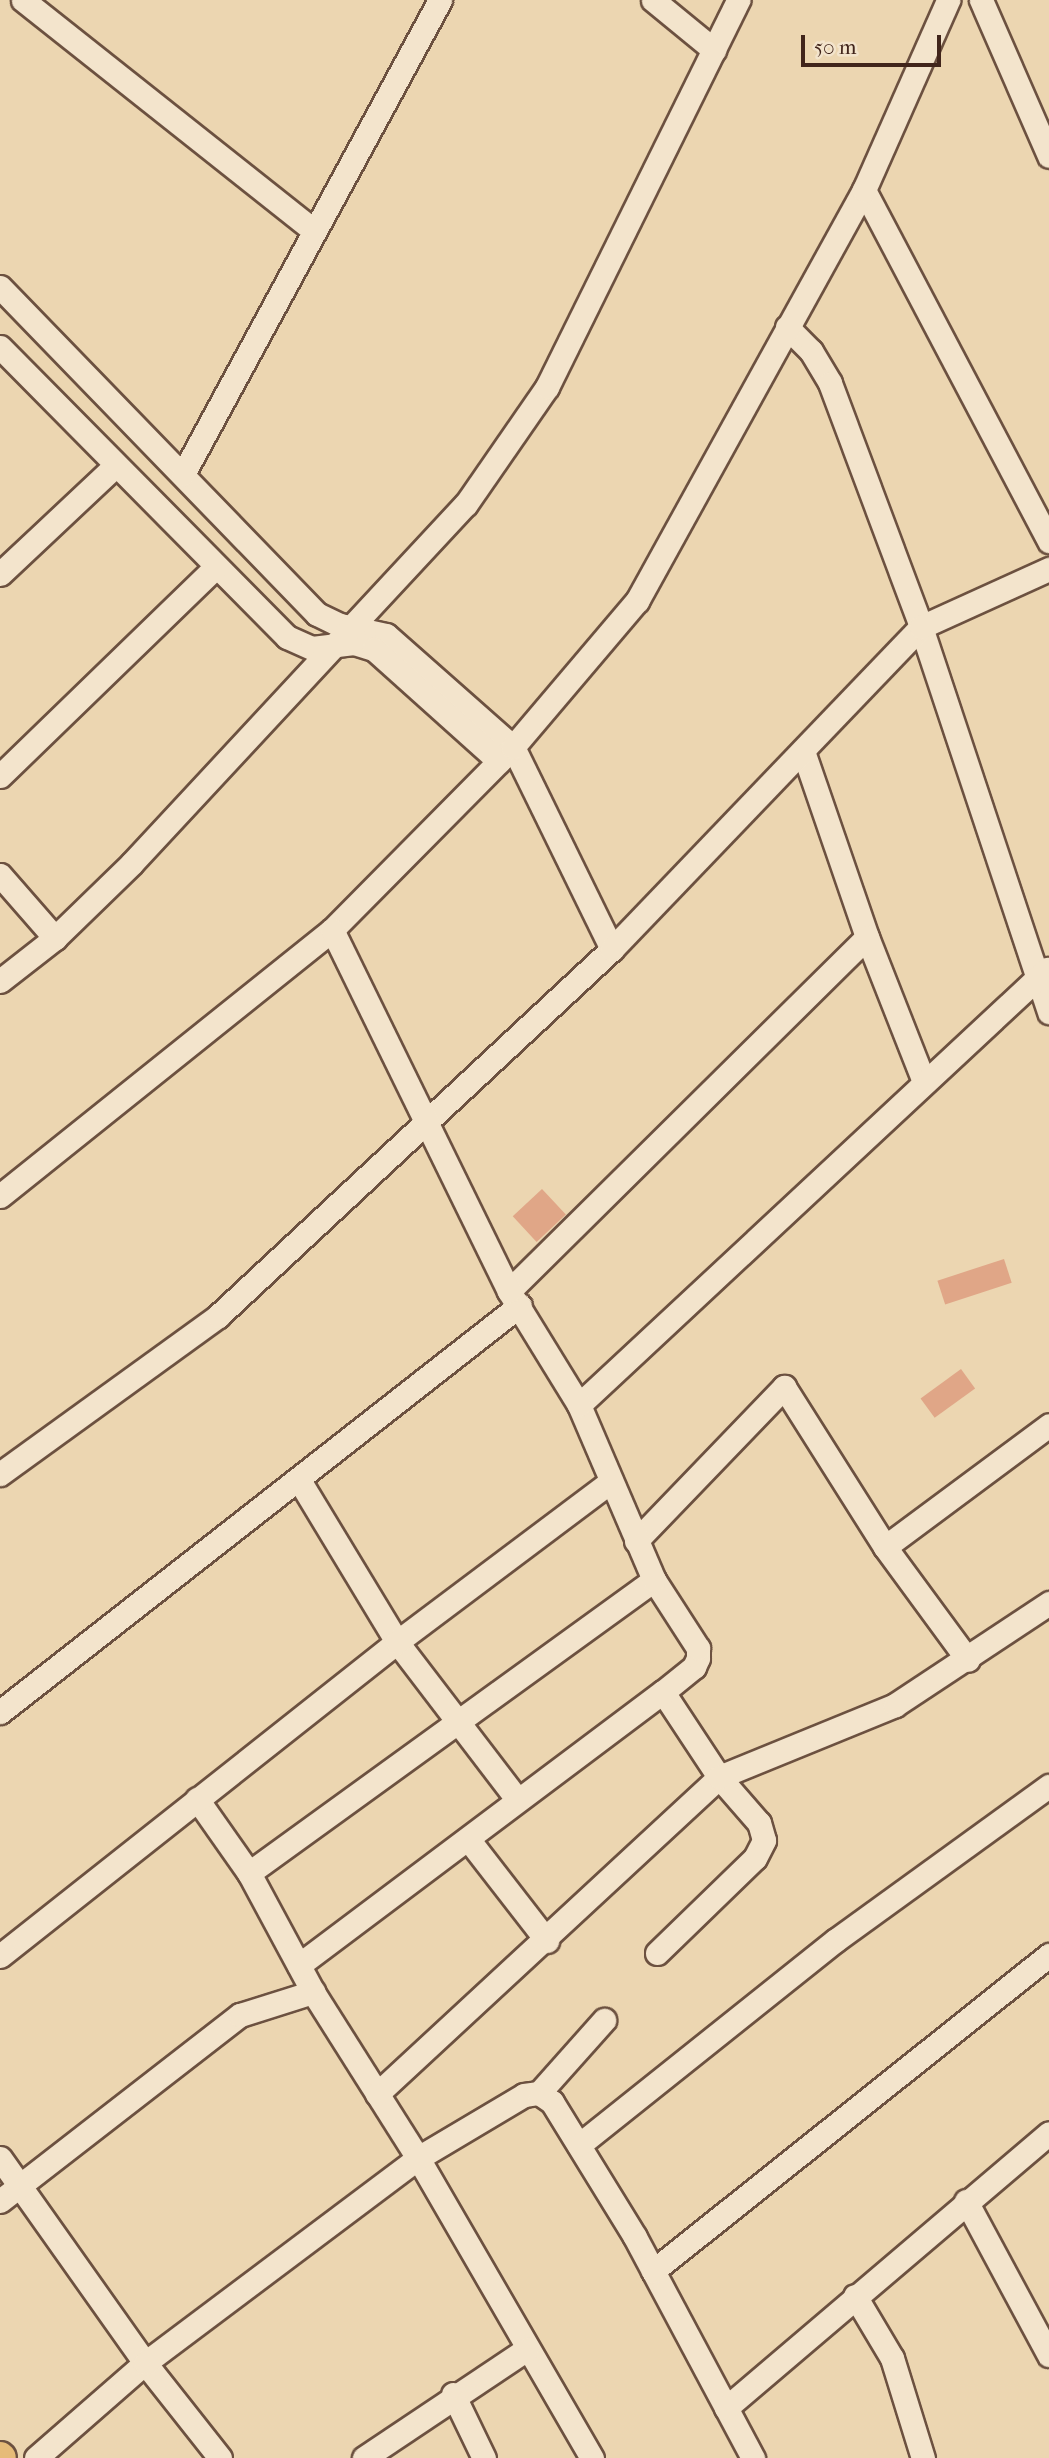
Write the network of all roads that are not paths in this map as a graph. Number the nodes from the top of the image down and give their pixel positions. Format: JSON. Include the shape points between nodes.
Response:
{"nodes":[{"id":1,"x":23,"y":0,"type":"edge"},
{"id":2,"x":653,"y":0,"type":"edge"},
{"id":3,"x":738,"y":0,"type":"edge"},
{"id":4,"x":948,"y":0,"type":"edge"},
{"id":5,"x":981,"y":0,"type":"edge"},
{"id":6,"x":431,"y":4,"type":"edge"},
{"id":7,"x":714,"y":50,"type":"junction"},
{"id":8,"x":1049,"y":156,"type":"edge"},
{"id":9,"x":864,"y":190,"type":"junction"},
{"id":10,"x":313,"y":230,"type":"junction"},
{"id":11,"x":0,"y":287,"type":"edge"},
{"id":12,"x":787,"y":327,"type":"junction"},
{"id":13,"x":5,"y":362,"type":"edge"},
{"id":14,"x":116,"y":465,"type":"junction"},
{"id":15,"x":183,"y":474,"type":"junction"},
{"id":16,"x":1049,"y":541,"type":"edge"},
{"id":17,"x":216,"y":567,"type":"junction"},
{"id":18,"x":1049,"y":569,"type":"edge"},
{"id":19,"x":0,"y":574,"type":"edge"},
{"id":20,"x":352,"y":626,"type":"junction"},
{"id":21,"x":921,"y":627,"type":"junction"},
{"id":22,"x":334,"y":646,"type":"junction"},
{"id":23,"x":803,"y":751,"type":"junction"},
{"id":24,"x":506,"y":754,"type":"junction"},
{"id":25,"x":0,"y":776,"type":"edge"},
{"id":26,"x":0,"y":875,"type":"edge"},
{"id":27,"x":332,"y":930,"type":"junction"},
{"id":28,"x":867,"y":937,"type":"junction"},
{"id":29,"x":55,"y":938,"type":"junction"},
{"id":30,"x":612,"y":948,"type":"junction"},
{"id":31,"x":1043,"y":973,"type":"edge"},
{"id":32,"x":0,"y":981,"type":"edge"},
{"id":33,"x":1049,"y":1012,"type":"edge"},
{"id":34,"x":924,"y":1082,"type":"junction"},
{"id":35,"x":425,"y":1124,"type":"junction"},
{"id":36,"x":0,"y":1196,"type":"edge"},
{"id":37,"x":514,"y":1298,"type":"junction"},
{"id":38,"x":579,"y":1405,"type":"junction"},
{"id":39,"x":1049,"y":1425,"type":"edge"},
{"id":40,"x":0,"y":1474,"type":"edge"},
{"id":41,"x":299,"y":1480,"type":"junction"},
{"id":42,"x":610,"y":1482,"type":"junction"},
{"id":43,"x":636,"y":1542,"type":"junction"},
{"id":44,"x":885,"y":1547,"type":"junction"},
{"id":45,"x":654,"y":1580,"type":"junction"},
{"id":46,"x":1049,"y":1603,"type":"edge"},
{"id":47,"x":397,"y":1642,"type":"junction"},
{"id":48,"x":968,"y":1660,"type":"junction"},
{"id":49,"x":663,"y":1692,"type":"junction"},
{"id":50,"x":0,"y":1712,"type":"edge"},
{"id":51,"x":458,"y":1721,"type":"junction"},
{"id":52,"x":719,"y":1777,"type":"junction"},
{"id":53,"x":1049,"y":1786,"type":"edge"},
{"id":54,"x":197,"y":1799,"type":"junction"},
{"id":55,"x":517,"y":1799,"type":"junction"},
{"id":56,"x":468,"y":1839,"type":"junction"},
{"id":57,"x":249,"y":1873,"type":"junction"},
{"id":58,"x":547,"y":1941,"type":"junction"},
{"id":59,"x":657,"y":1953,"type":"dead end"},
{"id":60,"x":1049,"y":1955,"type":"edge"},
{"id":61,"x":0,"y":1956,"type":"edge"},
{"id":62,"x":299,"y":1965,"type":"junction"},
{"id":63,"x":313,"y":1993,"type":"junction"},
{"id":64,"x":604,"y":2020,"type":"dead end"},
{"id":65,"x":539,"y":2093,"type":"junction"},
{"id":66,"x":377,"y":2094,"type":"junction"},
{"id":67,"x":1049,"y":2133,"type":"edge"},
{"id":68,"x":579,"y":2145,"type":"junction"},
{"id":69,"x":0,"y":2158,"type":"edge"},
{"id":70,"x":418,"y":2158,"type":"junction"},
{"id":71,"x":20,"y":2186,"type":"junction"},
{"id":72,"x":0,"y":2201,"type":"edge"},
{"id":73,"x":966,"y":2201,"type":"junction"},
{"id":74,"x":653,"y":2271,"type":"junction"},
{"id":75,"x":855,"y":2296,"type":"junction"},
{"id":76,"x":527,"y":2349,"type":"junction"},
{"id":77,"x":1049,"y":2355,"type":"edge"},
{"id":78,"x":145,"y":2363,"type":"junction"},
{"id":79,"x":453,"y":2394,"type":"junction"},
{"id":80,"x":726,"y":2408,"type":"junction"},
{"id":81,"x":36,"y":2458,"type":"edge"},
{"id":82,"x":220,"y":2458,"type":"edge"},
{"id":83,"x":364,"y":2458,"type":"edge"},
{"id":84,"x":484,"y":2458,"type":"edge"},
{"id":85,"x":592,"y":2458,"type":"edge"},
{"id":86,"x":753,"y":2458,"type":"edge"},
{"id":87,"x":923,"y":2458,"type":"edge"}],
"edges":[{"from":1,"to":10,"type":"street"},
{"from":2,"to":7,"type":"street"},
{"from":3,"to":7,"type":"street"},
{"from":4,"to":9,"type":"street"},
{"from":5,"to":8,"type":"street"},
{"from":6,"to":10,"type":"street"},
{"from":7,"to":20,"type":"street","via":[[547,387],[466,504]]},
{"from":9,"to":12,"type":"street"},
{"from":9,"to":16,"type":"street"},
{"from":10,"to":15,"type":"street"},
{"from":11,"to":15,"type":"street"},
{"from":12,"to":21,"type":"street","via":[[811,351],[830,383]]},
{"from":12,"to":24,"type":"street","via":[[636,601]]},
{"from":13,"to":14,"type":"street"},
{"from":14,"to":17,"type":"street"},
{"from":14,"to":19,"type":"street"},
{"from":15,"to":20,"type":"street","via":[[317,614]]},
{"from":17,"to":22,"type":"street","via":[[287,637],[312,648]]},
{"from":17,"to":25,"type":"street"},
{"from":18,"to":21,"type":"street"},
{"from":20,"to":22,"type":"street"},
{"from":20,"to":24,"type":"street","via":[[375,630],[396,642]]},
{"from":21,"to":23,"type":"street"},
{"from":21,"to":31,"type":"street"},
{"from":22,"to":24,"type":"street","via":[[354,643],[383,654]]},
{"from":22,"to":29,"type":"street","via":[[132,863]]},
{"from":23,"to":28,"type":"street"},
{"from":23,"to":30,"type":"street"},
{"from":24,"to":27,"type":"street"},
{"from":24,"to":30,"type":"street"},
{"from":26,"to":29,"type":"street"},
{"from":27,"to":35,"type":"street"},
{"from":27,"to":36,"type":"street"},
{"from":28,"to":34,"type":"street"},
{"from":28,"to":37,"type":"street"},
{"from":29,"to":32,"type":"street"},
{"from":30,"to":35,"type":"street"},
{"from":31,"to":33,"type":"street"},
{"from":31,"to":34,"type":"street"},
{"from":34,"to":38,"type":"street"},
{"from":35,"to":37,"type":"street"},
{"from":35,"to":40,"type":"street","via":[[218,1316]]},
{"from":37,"to":38,"type":"street"},
{"from":37,"to":41,"type":"street"},
{"from":38,"to":42,"type":"street"},
{"from":39,"to":44,"type":"street"},
{"from":41,"to":47,"type":"street"},
{"from":41,"to":50,"type":"street"},
{"from":42,"to":43,"type":"street"},
{"from":42,"to":47,"type":"street"},
{"from":43,"to":44,"type":"street","via":[[784,1387]]},
{"from":43,"to":45,"type":"street"},
{"from":44,"to":48,"type":"street"},
{"from":45,"to":49,"type":"street","via":[[698,1648],[694,1667]]},
{"from":45,"to":51,"type":"street"},
{"from":46,"to":48,"type":"street"},
{"from":47,"to":51,"type":"street"},
{"from":47,"to":54,"type":"street"},
{"from":48,"to":52,"type":"street","via":[[895,1705]]},
{"from":49,"to":52,"type":"street"},
{"from":49,"to":55,"type":"street"},
{"from":51,"to":55,"type":"street"},
{"from":51,"to":57,"type":"street"},
{"from":52,"to":58,"type":"street"},
{"from":52,"to":59,"type":"street","via":[[758,1823],[763,1846]]},
{"from":53,"to":68,"type":"street","via":[[836,1940]]},
{"from":54,"to":57,"type":"street"},
{"from":54,"to":61,"type":"street"},
{"from":55,"to":56,"type":"street"},
{"from":56,"to":58,"type":"street"},
{"from":56,"to":62,"type":"street"},
{"from":57,"to":62,"type":"street"},
{"from":58,"to":66,"type":"street"},
{"from":60,"to":74,"type":"street"},
{"from":62,"to":63,"type":"street"},
{"from":63,"to":66,"type":"street"},
{"from":63,"to":71,"type":"street","via":[[240,2015]]},
{"from":64,"to":65,"type":"street"},
{"from":65,"to":68,"type":"street","via":[[552,2102]]},
{"from":65,"to":70,"type":"street","via":[[524,2095]]},
{"from":66,"to":70,"type":"street"},
{"from":67,"to":73,"type":"street"},
{"from":68,"to":74,"type":"street"},
{"from":69,"to":71,"type":"street"},
{"from":70,"to":76,"type":"street"},
{"from":70,"to":78,"type":"street"},
{"from":71,"to":72,"type":"street"},
{"from":71,"to":78,"type":"street"},
{"from":73,"to":75,"type":"street"},
{"from":73,"to":77,"type":"street"},
{"from":74,"to":80,"type":"street"},
{"from":75,"to":80,"type":"street"},
{"from":75,"to":87,"type":"street","via":[[892,2358]]},
{"from":76,"to":79,"type":"street"},
{"from":76,"to":85,"type":"street"},
{"from":78,"to":81,"type":"street"},
{"from":78,"to":82,"type":"street"},
{"from":79,"to":83,"type":"street"},
{"from":79,"to":84,"type":"street"},
{"from":80,"to":86,"type":"street"}]}
